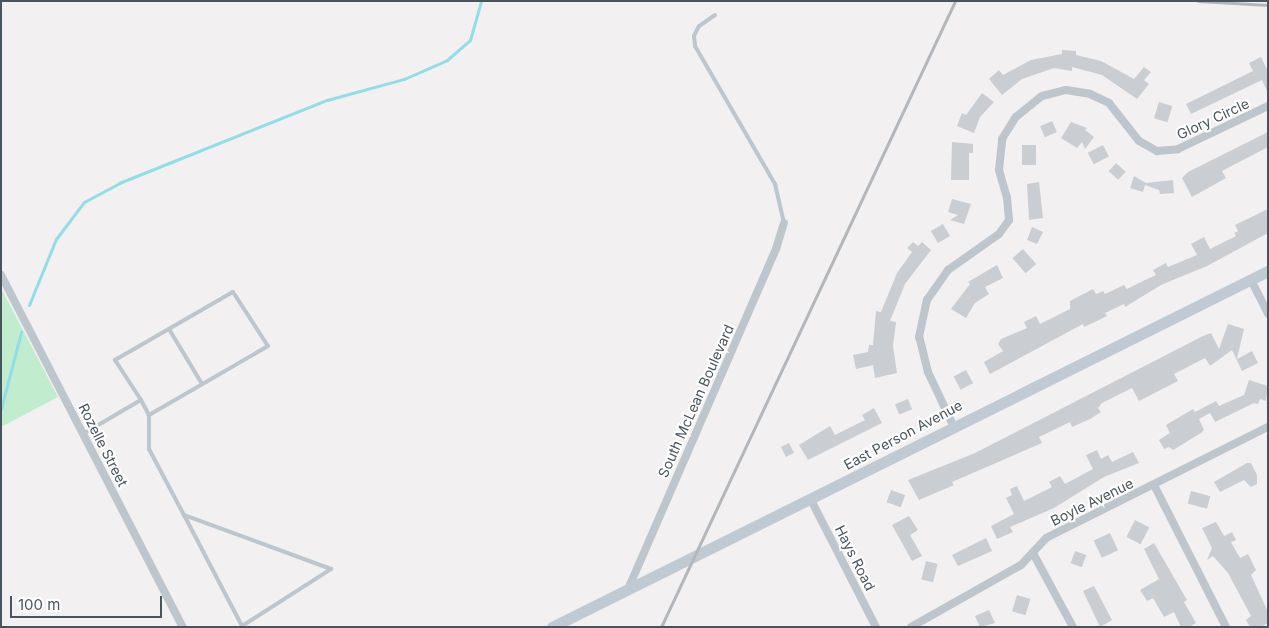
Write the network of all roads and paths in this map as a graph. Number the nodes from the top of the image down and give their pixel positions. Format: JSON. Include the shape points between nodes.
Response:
{"nodes":[{"id":1,"x":715,"y":15,"type":"dead end"},
{"id":2,"x":1268,"y":106,"type":"edge"},
{"id":3,"x":784,"y":223,"type":"joint"},
{"id":4,"x":1268,"y":271,"type":"edge"},
{"id":5,"x":1,"y":275,"type":"edge"},
{"id":6,"x":1251,"y":280,"type":"junction"},
{"id":7,"x":4,"y":286,"type":"edge"},
{"id":8,"x":1268,"y":314,"type":"edge"},
{"id":9,"x":169,"y":329,"type":"junction"},
{"id":10,"x":202,"y":384,"type":"junction"},
{"id":11,"x":140,"y":400,"type":"junction"},
{"id":12,"x":149,"y":415,"type":"junction"},
{"id":13,"x":953,"y":425,"type":"junction"},
{"id":14,"x":1268,"y":428,"type":"edge"},
{"id":15,"x":83,"y":434,"type":"junction"},
{"id":16,"x":1154,"y":485,"type":"junction"},
{"id":17,"x":811,"y":500,"type":"junction"},
{"id":18,"x":184,"y":515,"type":"junction"},
{"id":19,"x":1034,"y":555,"type":"junction"},
{"id":20,"x":629,"y":588,"type":"junction"},
{"id":21,"x":183,"y":627,"type":"edge"},
{"id":22,"x":552,"y":627,"type":"edge"},
{"id":23,"x":876,"y":627,"type":"edge"},
{"id":24,"x":911,"y":627,"type":"edge"},
{"id":25,"x":1073,"y":627,"type":"edge"},
{"id":26,"x":1226,"y":627,"type":"edge"}],
"edges":[{"from":1,"to":3,"type":"lane","via":[[699,26],[694,36],[695,46],[775,184]]},
{"from":2,"to":13,"type":"street","name":"Glory Circle","via":[[1178,149],[1157,151],[1139,142],[1109,103],[1090,94],[1066,90],[1042,96],[1016,117],[1002,139],[1000,170],[1008,198],[1009,220],[999,234],[948,270],[927,300],[919,337],[928,372]]},
{"from":3,"to":20,"type":"street","name":"South McLean Boulevard","via":[[776,249]]},
{"from":4,"to":6,"type":"main road","name":"East Person Avenue"},
{"from":5,"to":7,"type":"street","name":"Rozelle Street"},
{"from":6,"to":8,"type":"street"},
{"from":6,"to":13,"type":"main road","name":"East Person Avenue"},
{"from":7,"to":15,"type":"street","name":"Rozelle Street"},
{"from":9,"to":10,"type":"lane"},
{"from":9,"to":10,"type":"lane","via":[[233,292],[268,346]]},
{"from":9,"to":11,"type":"lane","via":[[115,360]]},
{"from":10,"to":12,"type":"lane"},
{"from":11,"to":12,"type":"lane"},
{"from":11,"to":15,"type":"lane"},
{"from":12,"to":18,"type":"lane","via":[[149,449]]},
{"from":13,"to":17,"type":"main road","name":"East Person Avenue"},
{"from":14,"to":16,"type":"street","name":"Boyle Avenue"},
{"from":15,"to":21,"type":"street","name":"Rozelle Street"},
{"from":16,"to":19,"type":"street","name":"Boyle Avenue","via":[[1046,538]]},
{"from":16,"to":26,"type":"street"},
{"from":17,"to":20,"type":"main road","name":"East Person Avenue"},
{"from":17,"to":23,"type":"street","name":"Hays Road"},
{"from":18,"to":18,"type":"lane","via":[[242,626],[331,569],[256,539]]},
{"from":19,"to":24,"type":"street","name":"Boyle Avenue"},
{"from":19,"to":25,"type":"street"},
{"from":20,"to":22,"type":"main road","name":"East Person Avenue"}]}
